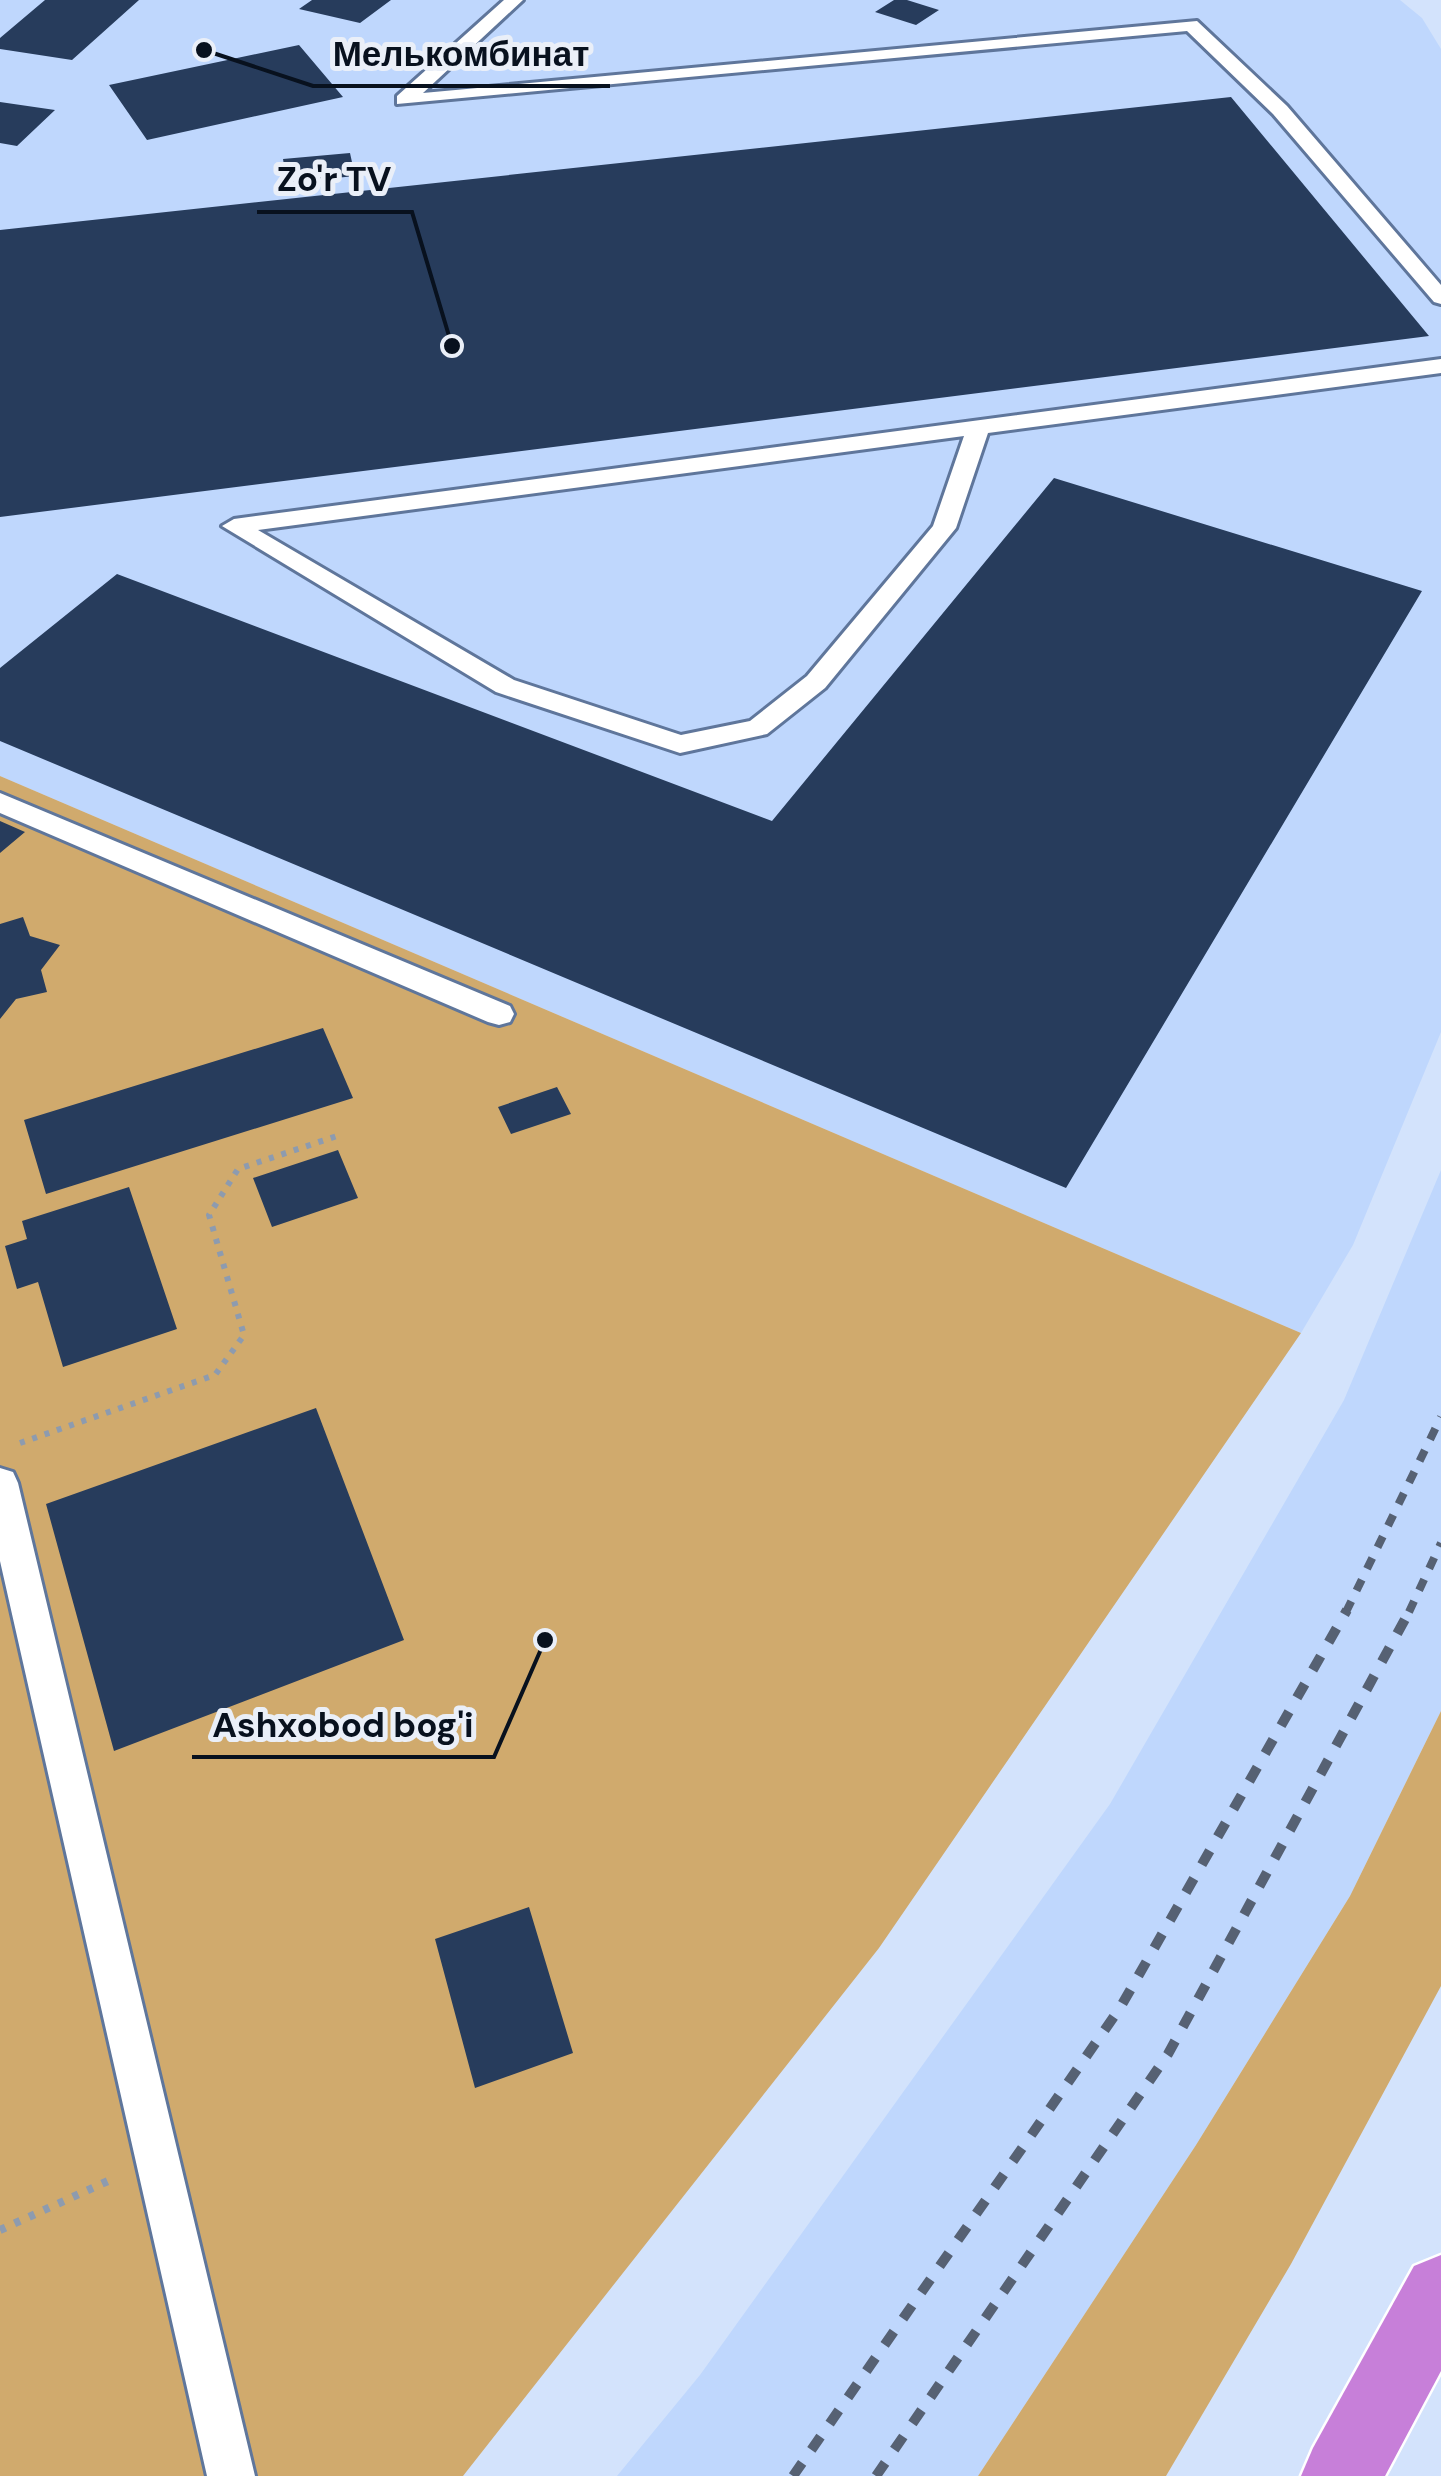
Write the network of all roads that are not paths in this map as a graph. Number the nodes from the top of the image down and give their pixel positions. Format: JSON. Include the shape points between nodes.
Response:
{"nodes":[{"id":1,"x":514,"y":0,"type":"edge"},
{"id":2,"x":1441,"y":298,"type":"edge"},
{"id":3,"x":1441,"y":366,"type":"edge"},
{"id":4,"x":979,"y":427,"type":"junction"},
{"id":5,"x":0,"y":802,"type":"edge"},
{"id":6,"x":499,"y":1014,"type":"dead end"},
{"id":7,"x":0,"y":1483,"type":"edge"},
{"id":8,"x":1441,"y":2293,"type":"edge"},
{"id":9,"x":231,"y":2476,"type":"edge"},
{"id":10,"x":1341,"y":2476,"type":"edge"}],
"edges":[{"from":1,"to":2,"type":"lane","via":[[404,100],[1191,25],[1280,110]]},
{"from":3,"to":4,"type":"lane"},
{"from":4,"to":4,"type":"lane","via":[[944,528],[816,682],[758,728],[680,744],[505,686],[234,526]]},
{"from":5,"to":6,"type":"lane"},
{"from":7,"to":9,"type":"lane"},
{"from":8,"to":10,"type":"highway"}]}
